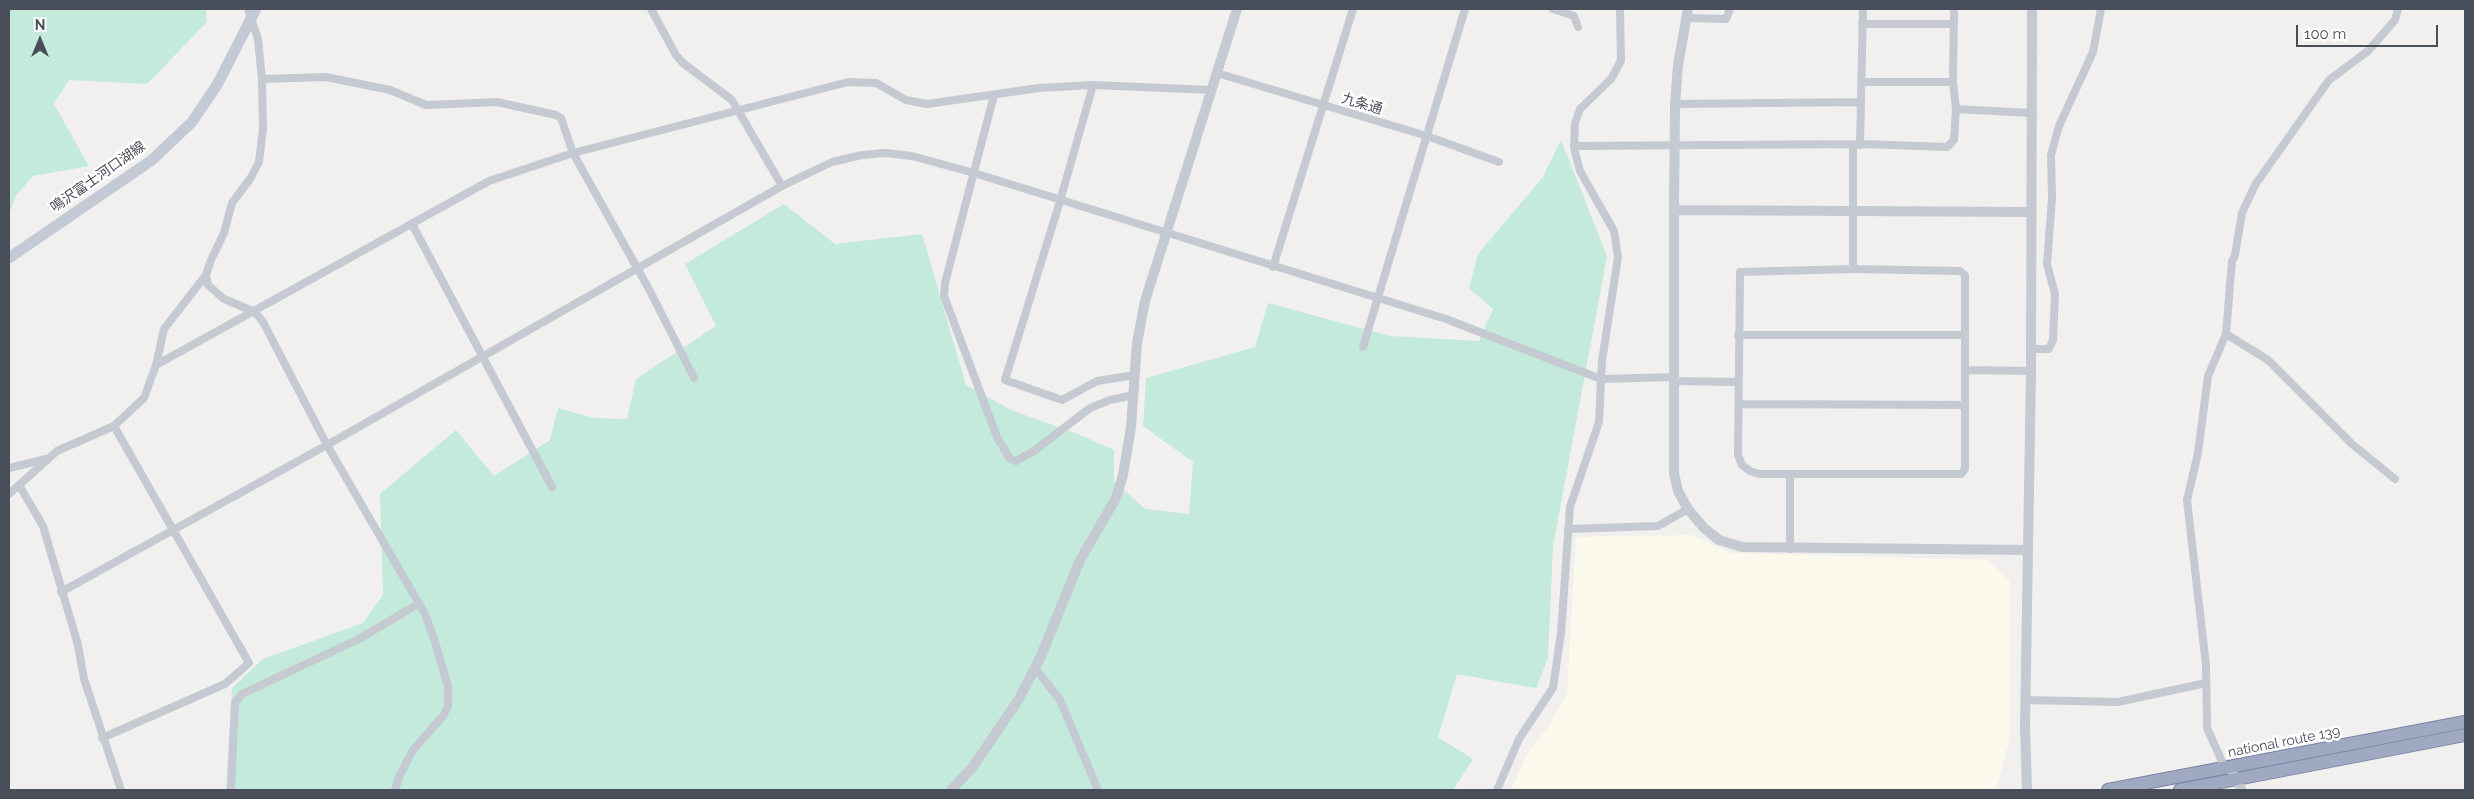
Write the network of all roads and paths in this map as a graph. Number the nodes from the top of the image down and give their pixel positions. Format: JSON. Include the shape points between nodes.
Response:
{"nodes":[{"id":1,"x":256,"y":9,"type":"edge"},
{"id":2,"x":651,"y":9,"type":"edge"},
{"id":3,"x":1237,"y":9,"type":"edge"},
{"id":4,"x":1353,"y":9,"type":"edge"},
{"id":5,"x":1465,"y":9,"type":"edge"},
{"id":6,"x":1554,"y":9,"type":"edge"},
{"id":7,"x":1620,"y":9,"type":"edge"},
{"id":8,"x":1730,"y":9,"type":"edge"},
{"id":9,"x":1864,"y":9,"type":"edge"},
{"id":10,"x":1954,"y":9,"type":"edge"},
{"id":11,"x":2032,"y":9,"type":"edge"},
{"id":12,"x":2101,"y":9,"type":"edge"},
{"id":13,"x":2398,"y":9,"type":"edge"},
{"id":14,"x":1687,"y":13,"type":"edge"},
{"id":15,"x":249,"y":14,"type":"edge"},
{"id":16,"x":1862,"y":24,"type":"junction"},
{"id":17,"x":1954,"y":24,"type":"junction"},
{"id":18,"x":1578,"y":27,"type":"dead end"},
{"id":19,"x":1217,"y":73,"type":"junction"},
{"id":20,"x":262,"y":79,"type":"junction"},
{"id":21,"x":1861,"y":82,"type":"junction"},
{"id":22,"x":1954,"y":82,"type":"junction"},
{"id":23,"x":1093,"y":85,"type":"junction"},
{"id":24,"x":1212,"y":90,"type":"junction"},
{"id":25,"x":994,"y":94,"type":"junction"},
{"id":26,"x":1861,"y":102,"type":"junction"},
{"id":27,"x":1675,"y":104,"type":"junction"},
{"id":28,"x":1324,"y":105,"type":"junction"},
{"id":29,"x":1956,"y":109,"type":"junction"},
{"id":30,"x":738,"y":111,"type":"junction"},
{"id":31,"x":2031,"y":112,"type":"junction"},
{"id":32,"x":1427,"y":136,"type":"junction"},
{"id":33,"x":1856,"y":145,"type":"junction"},
{"id":34,"x":1574,"y":146,"type":"junction"},
{"id":35,"x":1674,"y":146,"type":"junction"},
{"id":36,"x":573,"y":153,"type":"junction"},
{"id":37,"x":1498,"y":162,"type":"dead end"},
{"id":38,"x":974,"y":173,"type":"junction"},
{"id":39,"x":782,"y":186,"type":"junction"},
{"id":40,"x":1060,"y":201,"type":"junction"},
{"id":41,"x":1674,"y":210,"type":"junction"},
{"id":42,"x":1853,"y":211,"type":"junction"},
{"id":43,"x":2030,"y":212,"type":"junction"},
{"id":44,"x":412,"y":224,"type":"junction"},
{"id":45,"x":1166,"y":234,"type":"junction"},
{"id":46,"x":9,"y":258,"type":"edge"},
{"id":47,"x":1273,"y":267,"type":"junction"},
{"id":48,"x":637,"y":268,"type":"junction"},
{"id":49,"x":1853,"y":270,"type":"junction"},
{"id":50,"x":206,"y":275,"type":"junction"},
{"id":51,"x":1378,"y":299,"type":"junction"},
{"id":52,"x":255,"y":312,"type":"junction"},
{"id":53,"x":1738,"y":334,"type":"junction"},
{"id":54,"x":2226,"y":334,"type":"junction"},
{"id":55,"x":1965,"y":336,"type":"junction"},
{"id":56,"x":1363,"y":348,"type":"dead end"},
{"id":57,"x":2031,"y":349,"type":"junction"},
{"id":58,"x":483,"y":356,"type":"junction"},
{"id":59,"x":156,"y":365,"type":"junction"},
{"id":60,"x":1965,"y":370,"type":"junction"},
{"id":61,"x":2031,"y":371,"type":"junction"},
{"id":62,"x":1135,"y":375,"type":"junction"},
{"id":63,"x":694,"y":378,"type":"dead end"},
{"id":64,"x":1601,"y":379,"type":"junction"},
{"id":65,"x":1674,"y":379,"type":"junction"},
{"id":66,"x":1738,"y":382,"type":"junction"},
{"id":67,"x":1134,"y":395,"type":"junction"},
{"id":68,"x":1738,"y":404,"type":"junction"},
{"id":69,"x":1965,"y":405,"type":"junction"},
{"id":70,"x":114,"y":426,"type":"junction"},
{"id":71,"x":327,"y":445,"type":"junction"},
{"id":72,"x":48,"y":459,"type":"junction"},
{"id":73,"x":9,"y":468,"type":"edge"},
{"id":74,"x":1790,"y":474,"type":"junction"},
{"id":75,"x":2395,"y":479,"type":"dead end"},
{"id":76,"x":18,"y":485,"type":"junction"},
{"id":77,"x":552,"y":487,"type":"dead end"},
{"id":78,"x":9,"y":494,"type":"edge"},
{"id":79,"x":1688,"y":509,"type":"junction"},
{"id":80,"x":1568,"y":529,"type":"junction"},
{"id":81,"x":174,"y":530,"type":"junction"},
{"id":82,"x":1790,"y":549,"type":"junction"},
{"id":83,"x":2028,"y":550,"type":"junction"},
{"id":84,"x":62,"y":592,"type":"junction"},
{"id":85,"x":418,"y":604,"type":"junction"},
{"id":86,"x":1035,"y":668,"type":"junction"},
{"id":87,"x":2206,"y":683,"type":"junction"},
{"id":88,"x":2025,"y":700,"type":"junction"},
{"id":89,"x":2465,"y":722,"type":"edge"},
{"id":90,"x":2465,"y":735,"type":"edge"},
{"id":91,"x":102,"y":738,"type":"junction"},
{"id":92,"x":2225,"y":768,"type":"junction"},
{"id":93,"x":2240,"y":785,"type":"edge"},
{"id":94,"x":121,"y":790,"type":"edge"},
{"id":95,"x":231,"y":790,"type":"edge"},
{"id":96,"x":395,"y":790,"type":"edge"},
{"id":97,"x":951,"y":790,"type":"edge"},
{"id":98,"x":1098,"y":790,"type":"edge"},
{"id":99,"x":1496,"y":790,"type":"edge"},
{"id":100,"x":2027,"y":790,"type":"edge"},
{"id":101,"x":2108,"y":790,"type":"edge"},
{"id":102,"x":2180,"y":790,"type":"edge"}],
"edges":[{"from":1,"to":15,"type":"main road","name":"鳴沢富士河口湖線"},
{"from":2,"to":30,"type":"street","via":[[676,56],[732,100]]},
{"from":3,"to":19,"type":"street"},
{"from":4,"to":28,"type":"street"},
{"from":5,"to":32,"type":"street"},
{"from":6,"to":18,"type":"street","via":[[1574,16]]},
{"from":7,"to":34,"type":"street","via":[[1621,61],[1612,79],[1580,109],[1575,124]]},
{"from":8,"to":14,"type":"street","via":[[1726,19]]},
{"from":9,"to":16,"type":"street"},
{"from":10,"to":17,"type":"street"},
{"from":11,"to":31,"type":"street"},
{"from":12,"to":57,"type":"street","via":[[2093,52],[2059,126],[2051,155],[2052,198],[2047,264],[2055,294],[2053,340],[2049,349]]},
{"from":13,"to":54,"type":"street","via":[[2395,20],[2368,51],[2328,80],[2255,184],[2242,213],[2232,261]]},
{"from":14,"to":27,"type":"street"},
{"from":15,"to":20,"type":"street","via":[[258,39]]},
{"from":15,"to":46,"type":"main road","name":"鳴沢富士河口湖線","via":[[217,85],[192,122],[152,160]]},
{"from":16,"to":17,"type":"street"},
{"from":16,"to":21,"type":"street"},
{"from":17,"to":22,"type":"street"},
{"from":19,"to":24,"type":"street"},
{"from":19,"to":28,"type":"street","name":"九条通"},
{"from":20,"to":36,"type":"street","via":[[326,77],[390,90],[426,105],[497,102],[556,115],[561,118]]},
{"from":20,"to":50,"type":"street","via":[[263,129],[259,162],[232,203],[224,233]]},
{"from":21,"to":22,"type":"street"},
{"from":21,"to":26,"type":"street"},
{"from":22,"to":29,"type":"street"},
{"from":23,"to":24,"type":"street"},
{"from":23,"to":25,"type":"street"},
{"from":23,"to":40,"type":"street"},
{"from":24,"to":45,"type":"street"},
{"from":25,"to":30,"type":"street","via":[[927,104],[906,100],[876,83],[848,82]]},
{"from":25,"to":38,"type":"street"},
{"from":26,"to":27,"type":"street"},
{"from":26,"to":33,"type":"street"},
{"from":27,"to":35,"type":"street"},
{"from":28,"to":32,"type":"street","name":"九条通"},
{"from":28,"to":47,"type":"street"},
{"from":29,"to":31,"type":"street"},
{"from":29,"to":33,"type":"street","via":[[1954,140],[1948,146]]},
{"from":30,"to":36,"type":"street"},
{"from":30,"to":39,"type":"street"},
{"from":31,"to":43,"type":"street"},
{"from":32,"to":37,"type":"street","name":"九条通"},
{"from":32,"to":51,"type":"street"},
{"from":33,"to":35,"type":"street"},
{"from":33,"to":42,"type":"street"},
{"from":34,"to":35,"type":"street"},
{"from":34,"to":64,"type":"street","via":[[1580,171],[1614,231],[1618,257]]},
{"from":35,"to":41,"type":"street"},
{"from":36,"to":44,"type":"street","via":[[489,181]]},
{"from":36,"to":48,"type":"street"},
{"from":38,"to":39,"type":"street","via":[[912,156],[885,153],[832,162]]},
{"from":38,"to":40,"type":"street"},
{"from":38,"to":67,"type":"street","via":[[944,283],[944,296],[997,437],[1010,459],[1022,458],[1090,408]]},
{"from":39,"to":48,"type":"street"},
{"from":40,"to":45,"type":"street"},
{"from":40,"to":62,"type":"street","via":[[1005,380],[1062,400],[1097,380]]},
{"from":41,"to":42,"type":"street"},
{"from":41,"to":65,"type":"street"},
{"from":42,"to":43,"type":"street"},
{"from":42,"to":49,"type":"street"},
{"from":43,"to":57,"type":"street"},
{"from":44,"to":52,"type":"street"},
{"from":44,"to":58,"type":"street"},
{"from":45,"to":47,"type":"street"},
{"from":45,"to":62,"type":"street","via":[[1145,301]]},
{"from":47,"to":51,"type":"street"},
{"from":48,"to":58,"type":"street"},
{"from":48,"to":63,"type":"street"},
{"from":49,"to":53,"type":"street","via":[[1740,272]]},
{"from":49,"to":55,"type":"street","via":[[1960,271],[1965,275]]},
{"from":50,"to":52,"type":"street","via":[[208,285],[224,299]]},
{"from":50,"to":59,"type":"street","via":[[164,329]]},
{"from":51,"to":56,"type":"street"},
{"from":51,"to":64,"type":"street","via":[[1446,319]]},
{"from":52,"to":59,"type":"street"},
{"from":52,"to":71,"type":"street"},
{"from":53,"to":55,"type":"street"},
{"from":53,"to":66,"type":"street"},
{"from":54,"to":75,"type":"street","via":[[2268,360],[2352,444]]},
{"from":54,"to":87,"type":"street","via":[[2208,376],[2198,454],[2187,500]]},
{"from":55,"to":60,"type":"street"},
{"from":57,"to":61,"type":"street"},
{"from":58,"to":71,"type":"street"},
{"from":58,"to":77,"type":"street"},
{"from":59,"to":70,"type":"street","via":[[144,398]]},
{"from":60,"to":61,"type":"street"},
{"from":60,"to":69,"type":"street"},
{"from":61,"to":83,"type":"street"},
{"from":62,"to":67,"type":"street"},
{"from":64,"to":65,"type":"street"},
{"from":64,"to":80,"type":"street","via":[[1599,422],[1570,507]]},
{"from":65,"to":66,"type":"street"},
{"from":65,"to":79,"type":"street","via":[[1674,473],[1678,491]]},
{"from":66,"to":68,"type":"street"},
{"from":67,"to":86,"type":"street","via":[[1127,451],[1116,498],[1080,560]]},
{"from":68,"to":69,"type":"street"},
{"from":68,"to":74,"type":"street","via":[[1738,455],[1742,465],[1759,474]]},
{"from":69,"to":74,"type":"street","via":[[1965,469],[1961,474]]},
{"from":70,"to":72,"type":"street","via":[[57,451]]},
{"from":70,"to":81,"type":"street"},
{"from":71,"to":81,"type":"street"},
{"from":71,"to":85,"type":"street"},
{"from":72,"to":73,"type":"street"},
{"from":72,"to":76,"type":"street"},
{"from":74,"to":82,"type":"street"},
{"from":76,"to":78,"type":"street"},
{"from":76,"to":84,"type":"street","via":[[43,526]]},
{"from":79,"to":80,"type":"street","via":[[1658,526]]},
{"from":79,"to":82,"type":"street","via":[[1719,540],[1742,547]]},
{"from":80,"to":99,"type":"street","via":[[1561,633],[1553,688],[1519,739]]},
{"from":81,"to":84,"type":"street"},
{"from":81,"to":91,"type":"street","via":[[249,663],[225,684]]},
{"from":82,"to":83,"type":"street"},
{"from":83,"to":88,"type":"street"},
{"from":84,"to":91,"type":"street"},
{"from":85,"to":95,"type":"street","via":[[359,639],[242,694],[235,703]]},
{"from":85,"to":96,"type":"street","via":[[434,639],[448,686],[448,706],[413,750]]},
{"from":86,"to":97,"type":"street","via":[[972,768]]},
{"from":86,"to":98,"type":"street","via":[[1060,700]]},
{"from":87,"to":88,"type":"street","via":[[2118,702]]},
{"from":87,"to":92,"type":"street","via":[[2207,728]]},
{"from":88,"to":100,"type":"street"},
{"from":89,"to":92,"type":"highway","name":"national route 139"},
{"from":90,"to":93,"type":"highway","name":"national route 139"},
{"from":91,"to":94,"type":"street"},
{"from":92,"to":93,"type":"street"},
{"from":92,"to":101,"type":"highway","name":"national route 139"},
{"from":93,"to":102,"type":"highway","name":"national route 139"}]}
